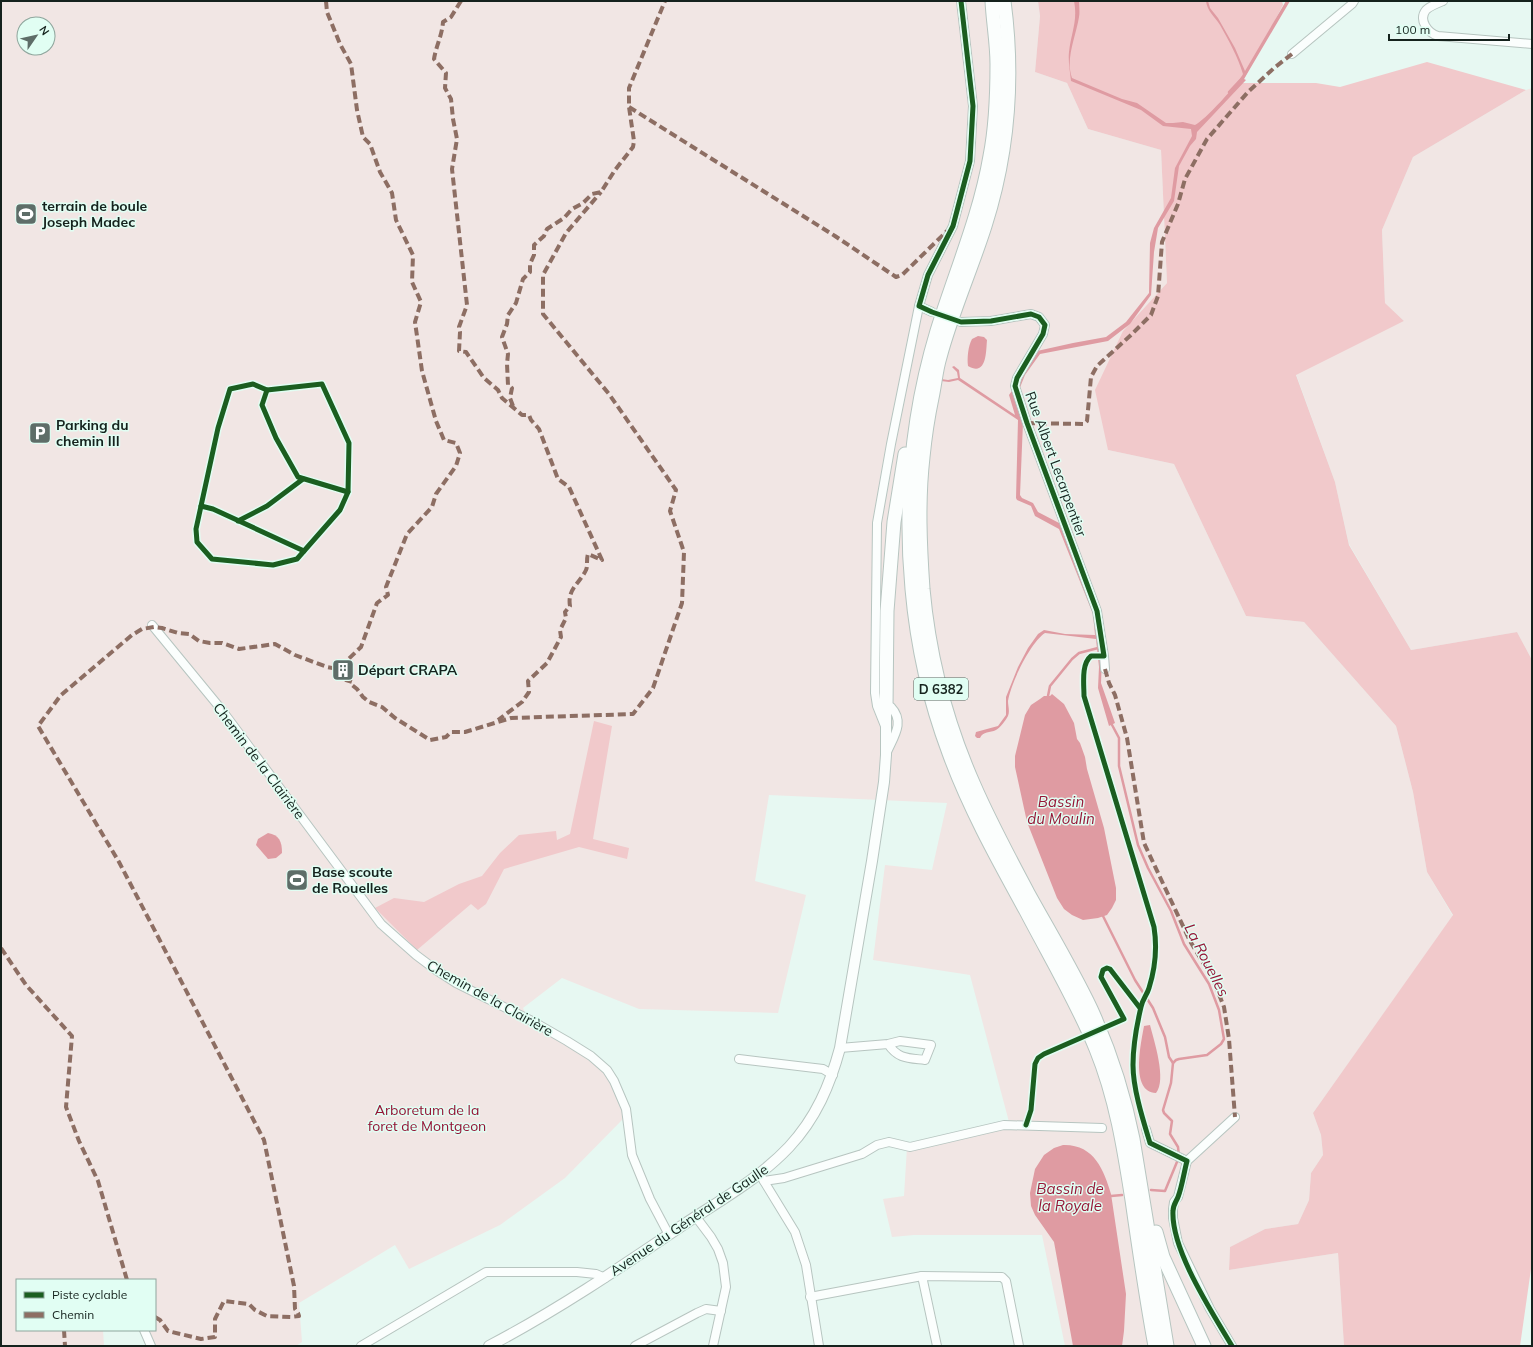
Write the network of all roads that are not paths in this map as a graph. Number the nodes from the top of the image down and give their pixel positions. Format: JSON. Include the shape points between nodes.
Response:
{"nodes":[{"id":1,"x":961,"y":1,"type":"edge"},
{"id":2,"x":992,"y":1,"type":"edge"},
{"id":3,"x":1004,"y":1,"type":"edge"},
{"id":4,"x":1354,"y":1,"type":"edge"},
{"id":5,"x":1443,"y":1,"type":"edge"},
{"id":6,"x":1532,"y":44,"type":"edge"},
{"id":7,"x":1292,"y":54,"type":"dead end"},
{"id":8,"x":919,"y":306,"type":"junction"},
{"id":9,"x":932,"y":312,"type":"dead end"},
{"id":10,"x":961,"y":322,"type":"dead end"},
{"id":11,"x":936,"y":334,"type":"junction"},
{"id":12,"x":152,"y":625,"type":"dead end"},
{"id":13,"x":1104,"y":669,"type":"dead end"},
{"id":14,"x":881,"y":707,"type":"junction"},
{"id":15,"x":886,"y":755,"type":"junction"},
{"id":16,"x":888,"y":1044,"type":"junction"},
{"id":17,"x":840,"y":1048,"type":"junction"},
{"id":18,"x":739,"y":1059,"type":"dead end"},
{"id":19,"x":833,"y":1075,"type":"junction"},
{"id":20,"x":1235,"y":1117,"type":"dead end"},
{"id":21,"x":1102,"y":1128,"type":"dead end"},
{"id":22,"x":1146,"y":1129,"type":"dead end"},
{"id":23,"x":1136,"y":1158,"type":"junction"},
{"id":24,"x":1187,"y":1161,"type":"junction"},
{"id":25,"x":762,"y":1178,"type":"junction"},
{"id":26,"x":696,"y":1217,"type":"junction"},
{"id":27,"x":669,"y":1235,"type":"junction"},
{"id":28,"x":922,"y":1276,"type":"junction"},
{"id":29,"x":605,"y":1278,"type":"junction"},
{"id":30,"x":810,"y":1297,"type":"junction"},
{"id":31,"x":721,"y":1311,"type":"junction"},
{"id":32,"x":144,"y":1331,"type":"edge"},
{"id":33,"x":151,"y":1346,"type":"edge"},
{"id":34,"x":362,"y":1346,"type":"edge"},
{"id":35,"x":490,"y":1346,"type":"edge"},
{"id":36,"x":634,"y":1346,"type":"edge"},
{"id":37,"x":713,"y":1346,"type":"edge"},
{"id":38,"x":819,"y":1346,"type":"edge"},
{"id":39,"x":937,"y":1346,"type":"edge"},
{"id":40,"x":1019,"y":1346,"type":"edge"},
{"id":41,"x":1156,"y":1346,"type":"edge"},
{"id":42,"x":1167,"y":1346,"type":"edge"},
{"id":43,"x":1204,"y":1346,"type":"edge"},
{"id":44,"x":1232,"y":1346,"type":"edge"}],
"edges":[{"from":1,"to":8,"type":"street","via":[[973,106],[970,161],[953,226],[928,275]]},
{"from":2,"to":11,"type":"highway","number":"D 6382","via":[[997,63],[990,156],[980,200]]},
{"from":3,"to":23,"type":"highway","number":"D 6382","via":[[1009,34],[1009,94],[999,174],[985,224],[939,358],[923,456],[920,544],[924,593],[931,646],[954,734],[973,784],[998,836],[1099,1027],[1120,1082]]},
{"from":4,"to":7,"type":"street"},
{"from":5,"to":6,"type":"street","via":[[1432,6],[1424,16],[1424,24],[1432,34]]},
{"from":8,"to":9,"type":"street"},
{"from":8,"to":14,"type":"street","via":[[877,523],[875,693]]},
{"from":10,"to":13,"type":"street","name":"Rue Albert Lecarpentier","via":[[991,321],[1031,314],[1039,317],[1045,325],[1043,334],[1017,378],[1015,386],[1097,611]]},
{"from":11,"to":14,"type":"highway","via":[[912,412],[894,522]]},
{"from":11,"to":41,"type":"highway","number":"D 6382","via":[[919,406],[910,492],[909,543],[912,589],[922,659],[933,708],[967,796],[1080,1012],[1106,1077],[1124,1147]]},
{"from":12,"to":27,"type":"street","name":"Chemin de la Clairière","via":[[221,709],[381,924],[416,955],[456,983],[567,1041],[607,1070],[626,1109],[632,1155],[650,1199]]},
{"from":14,"to":15,"type":"street","name":"Avenue du Général de Gaulle","via":[[886,729]]},
{"from":14,"to":15,"type":"street","via":[[891,707],[898,719]]},
{"from":15,"to":17,"type":"street","name":"Avenue du Général de Gaulle","via":[[872,860]]},
{"from":16,"to":16,"type":"street","via":[[899,1056],[925,1060],[931,1045],[900,1041]]},
{"from":16,"to":17,"type":"street"},
{"from":17,"to":19,"type":"street","name":"Avenue du Général de Gaulle"},
{"from":18,"to":19,"type":"street","via":[[823,1069]]},
{"from":19,"to":25,"type":"street","name":"Avenue du Général de Gaulle","via":[[808,1123]]},
{"from":20,"to":24,"type":"street"},
{"from":21,"to":25,"type":"street","via":[[1004,1125],[910,1148],[889,1142],[877,1145],[862,1154],[784,1178]]},
{"from":22,"to":24,"type":"street","via":[[1150,1143]]},
{"from":23,"to":42,"type":"highway","number":"D 6382"},
{"from":23,"to":43,"type":"highway","via":[[1162,1257]]},
{"from":24,"to":44,"type":"street","via":[[1173,1209],[1178,1243],[1210,1309]]},
{"from":25,"to":26,"type":"street","name":"Avenue du Général de Gaulle"},
{"from":25,"to":30,"type":"street","via":[[795,1232],[806,1265]]},
{"from":26,"to":27,"type":"street","name":"Avenue du Général de Gaulle"},
{"from":26,"to":31,"type":"street","via":[[715,1243],[723,1263],[726,1287]]},
{"from":27,"to":29,"type":"street","name":"Avenue du Général de Gaulle"},
{"from":28,"to":30,"type":"street"},
{"from":28,"to":39,"type":"street"},
{"from":28,"to":40,"type":"street","via":[[1002,1277],[1006,1280]]},
{"from":29,"to":34,"type":"street","via":[[596,1274],[577,1272],[486,1272]]},
{"from":29,"to":35,"type":"street","name":"Avenue du Général de Gaulle"},
{"from":30,"to":38,"type":"street"},
{"from":31,"to":36,"type":"street","via":[[706,1309]]},
{"from":31,"to":37,"type":"street"},
{"from":32,"to":33,"type":"street"}]}
